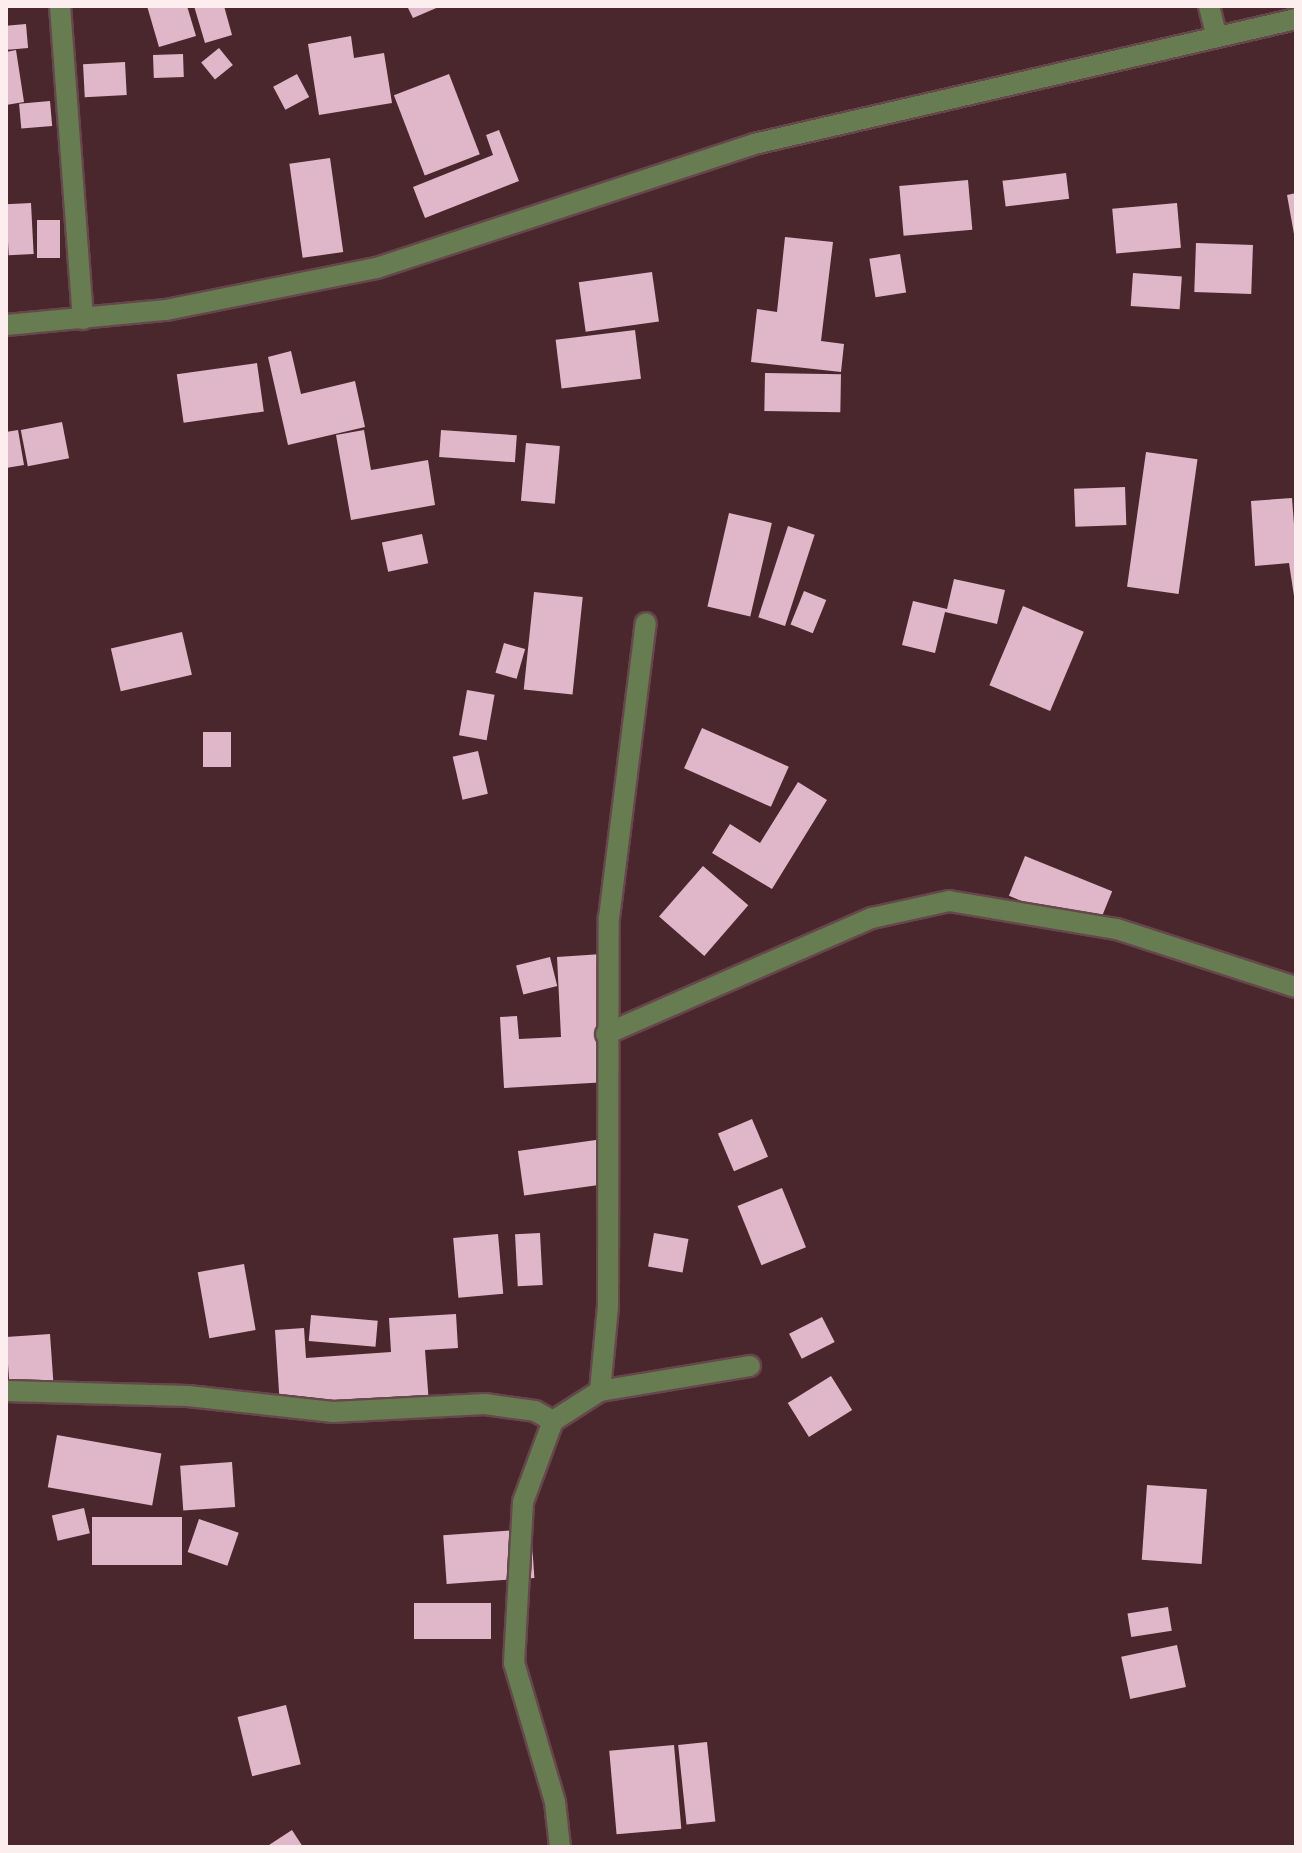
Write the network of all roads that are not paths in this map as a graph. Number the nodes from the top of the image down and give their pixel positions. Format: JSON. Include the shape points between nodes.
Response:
{"nodes":[{"id":1,"x":60,"y":6,"type":"edge"},
{"id":2,"x":1209,"y":6,"type":"edge"},
{"id":3,"x":1296,"y":19,"type":"edge"},
{"id":4,"x":1216,"y":35,"type":"junction"},
{"id":5,"x":83,"y":319,"type":"junction"},
{"id":6,"x":6,"y":325,"type":"edge"},
{"id":7,"x":646,"y":623,"type":"dead end"},
{"id":8,"x":1296,"y":987,"type":"edge"},
{"id":9,"x":606,"y":1034,"type":"junction"},
{"id":10,"x":750,"y":1366,"type":"dead end"},
{"id":11,"x":6,"y":1391,"type":"edge"},
{"id":12,"x":600,"y":1391,"type":"junction"},
{"id":13,"x":553,"y":1421,"type":"junction"},
{"id":14,"x":560,"y":1847,"type":"edge"}],
"edges":[{"from":1,"to":5,"type":"street"},
{"from":2,"to":4,"type":"street"},
{"from":3,"to":4,"type":"street"},
{"from":4,"to":5,"type":"street","via":[[754,144],[377,268]]},
{"from":5,"to":6,"type":"street"},
{"from":7,"to":9,"type":"street","via":[[609,918]]},
{"from":8,"to":9,"type":"street","via":[[1117,929],[949,901],[872,918]]},
{"from":9,"to":12,"type":"street","via":[[608,1306]]},
{"from":10,"to":12,"type":"street"},
{"from":11,"to":13,"type":"street","via":[[188,1396],[333,1412],[485,1404],[535,1411]]},
{"from":12,"to":13,"type":"street"},
{"from":13,"to":14,"type":"street","via":[[523,1502],[514,1663],[555,1802]]}]}
